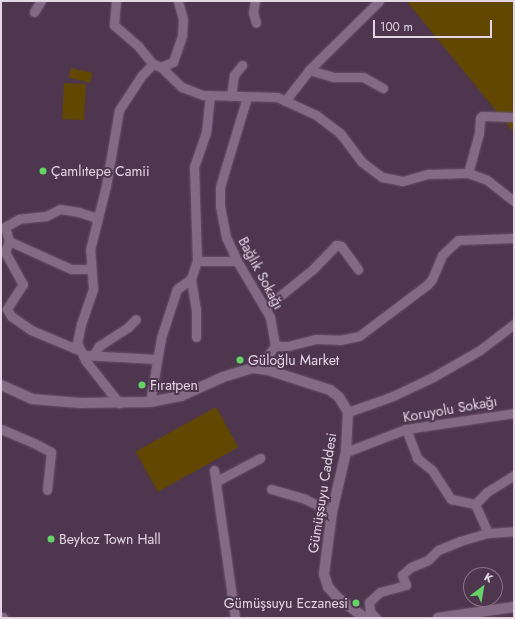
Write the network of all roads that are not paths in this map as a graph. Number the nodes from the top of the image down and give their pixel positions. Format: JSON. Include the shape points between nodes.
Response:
{"nodes":[{"id":1,"x":41,"y":1,"type":"edge"},
{"id":2,"x":116,"y":1,"type":"edge"},
{"id":3,"x":178,"y":1,"type":"edge"},
{"id":4,"x":255,"y":1,"type":"edge"},
{"id":5,"x":380,"y":1,"type":"edge"},
{"id":6,"x":34,"y":12,"type":"dead end"},
{"id":7,"x":256,"y":24,"type":"dead end"},
{"id":8,"x":157,"y":65,"type":"junction"},
{"id":9,"x":242,"y":65,"type":"dead end"},
{"id":10,"x":309,"y":70,"type":"junction"},
{"id":11,"x":383,"y":88,"type":"dead end"},
{"id":12,"x":210,"y":95,"type":"junction"},
{"id":13,"x":231,"y":96,"type":"junction"},
{"id":14,"x":247,"y":97,"type":"junction"},
{"id":15,"x":285,"y":101,"type":"junction"},
{"id":16,"x":514,"y":117,"type":"edge"},
{"id":17,"x":468,"y":173,"type":"junction"},
{"id":18,"x":514,"y":201,"type":"edge"},
{"id":19,"x":97,"y":218,"type":"junction"},
{"id":20,"x":514,"y":238,"type":"edge"},
{"id":21,"x":10,"y":241,"type":"junction"},
{"id":22,"x":196,"y":261,"type":"junction"},
{"id":23,"x":237,"y":261,"type":"junction"},
{"id":24,"x":92,"y":269,"type":"junction"},
{"id":25,"x":358,"y":269,"type":"dead end"},
{"id":26,"x":191,"y":278,"type":"junction"},
{"id":27,"x":265,"y":308,"type":"junction"},
{"id":28,"x":136,"y":319,"type":"dead end"},
{"id":29,"x":514,"y":324,"type":"edge"},
{"id":30,"x":196,"y":338,"type":"dead end"},
{"id":31,"x":276,"y":346,"type":"junction"},
{"id":32,"x":82,"y":353,"type":"junction"},
{"id":33,"x":93,"y":355,"type":"junction"},
{"id":34,"x":156,"y":359,"type":"junction"},
{"id":35,"x":253,"y":368,"type":"junction"},
{"id":36,"x":1,"y":385,"type":"edge"},
{"id":37,"x":150,"y":402,"type":"junction"},
{"id":38,"x":119,"y":403,"type":"junction"},
{"id":39,"x":348,"y":412,"type":"junction"},
{"id":40,"x":514,"y":412,"type":"edge"},
{"id":41,"x":1,"y":429,"type":"edge"},
{"id":42,"x":406,"y":429,"type":"junction"},
{"id":43,"x":346,"y":452,"type":"junction"},
{"id":44,"x":260,"y":458,"type":"dead end"},
{"id":45,"x":214,"y":470,"type":"dead end"},
{"id":46,"x":514,"y":475,"type":"edge"},
{"id":47,"x":216,"y":481,"type":"junction"},
{"id":48,"x":271,"y":489,"type":"dead end"},
{"id":49,"x":47,"y":490,"type":"dead end"},
{"id":50,"x":474,"y":504,"type":"junction"},
{"id":51,"x":332,"y":512,"type":"junction"},
{"id":52,"x":514,"y":531,"type":"edge"},
{"id":53,"x":488,"y":533,"type":"junction"},
{"id":54,"x":514,"y":607,"type":"edge"},
{"id":55,"x":454,"y":617,"type":"edge"},
{"id":56,"x":235,"y":618,"type":"edge"},
{"id":57,"x":365,"y":618,"type":"edge"},
{"id":58,"x":376,"y":618,"type":"edge"},
{"id":59,"x":438,"y":618,"type":"edge"}],
"edges":[{"from":1,"to":6,"type":"street"},
{"from":2,"to":8,"type":"street","via":[[114,25]]},
{"from":3,"to":8,"type":"street","via":[[183,19],[182,36],[173,62]]},
{"from":4,"to":7,"type":"street","via":[[253,12]]},
{"from":5,"to":10,"type":"street"},
{"from":8,"to":12,"type":"street","via":[[182,87]]},
{"from":8,"to":19,"type":"street","via":[[142,76],[119,110],[106,186]]},
{"from":9,"to":13,"type":"street","via":[[234,75]]},
{"from":10,"to":11,"type":"street","via":[[334,77],[363,77]]},
{"from":10,"to":15,"type":"street"},
{"from":12,"to":13,"type":"street"},
{"from":12,"to":22,"type":"street","via":[[206,133],[194,167]]},
{"from":13,"to":14,"type":"street"},
{"from":14,"to":15,"type":"street","via":[[277,97]]},
{"from":14,"to":23,"type":"street","name":"Bağlık Sokağı","via":[[220,187],[220,206],[226,237]]},
{"from":15,"to":17,"type":"street","via":[[316,115],[340,133],[362,162],[382,177],[403,180],[428,174]]},
{"from":16,"to":17,"type":"street","via":[[480,118],[479,133]]},
{"from":17,"to":18,"type":"street","via":[[487,180]]},
{"from":19,"to":21,"type":"street","via":[[60,209],[46,216],[19,219],[5,227]]},
{"from":19,"to":24,"type":"street","via":[[90,250]]},
{"from":20,"to":31,"type":"street","via":[[458,240],[442,255],[427,285],[359,336],[340,340],[316,339],[288,346]]},
{"from":21,"to":24,"type":"street","via":[[71,269]]},
{"from":21,"to":32,"type":"street","via":[[5,252],[23,284],[7,309],[11,316],[31,330]]},
{"from":22,"to":23,"type":"street"},
{"from":22,"to":26,"type":"street"},
{"from":23,"to":27,"type":"street","name":"Bağlık Sokağı"},
{"from":24,"to":32,"type":"street","via":[[93,289],[77,343]]},
{"from":25,"to":27,"type":"street","via":[[341,246],[336,245]]},
{"from":26,"to":30,"type":"street","via":[[196,309]]},
{"from":26,"to":34,"type":"street","via":[[177,289]]},
{"from":27,"to":31,"type":"street","name":"Bağlık Sokağı","via":[[270,317]]},
{"from":28,"to":33,"type":"street","via":[[99,346]]},
{"from":29,"to":39,"type":"street","via":[[480,350],[433,377],[393,396]]},
{"from":31,"to":35,"type":"street","via":[[261,364]]},
{"from":32,"to":33,"type":"street"},
{"from":32,"to":38,"type":"street"},
{"from":33,"to":34,"type":"street"},
{"from":34,"to":37,"type":"street"},
{"from":35,"to":37,"type":"street","via":[[223,377],[181,396]]},
{"from":35,"to":39,"type":"street","via":[[268,370],[330,390],[339,397]]},
{"from":36,"to":38,"type":"street","via":[[32,398],[80,403]]},
{"from":37,"to":38,"type":"street"},
{"from":39,"to":43,"type":"street","name":"Gümüşsuyu Caddesi"},
{"from":40,"to":42,"type":"street","name":"Koruyolu Sokağı"},
{"from":41,"to":49,"type":"street","via":[[51,452]]},
{"from":42,"to":43,"type":"street","name":"Koruyolu Sokağı"},
{"from":42,"to":50,"type":"street","via":[[417,458],[435,474],[451,499]]},
{"from":43,"to":51,"type":"street","name":"Gümüşsuyu Caddesi"},
{"from":44,"to":47,"type":"street"},
{"from":45,"to":47,"type":"street"},
{"from":46,"to":50,"type":"street","via":[[487,492]]},
{"from":47,"to":56,"type":"street"},
{"from":48,"to":51,"type":"street","via":[[305,499]]},
{"from":50,"to":53,"type":"street"},
{"from":51,"to":57,"type":"street","name":"Gümüşsuyu Caddesi","via":[[324,574],[328,587]]},
{"from":52,"to":53,"type":"street"},
{"from":53,"to":58,"type":"street","via":[[438,550],[428,560],[411,567],[402,575],[406,585],[380,592],[369,602],[370,612]]},
{"from":54,"to":55,"type":"street"},
{"from":55,"to":59,"type":"street"}]}
